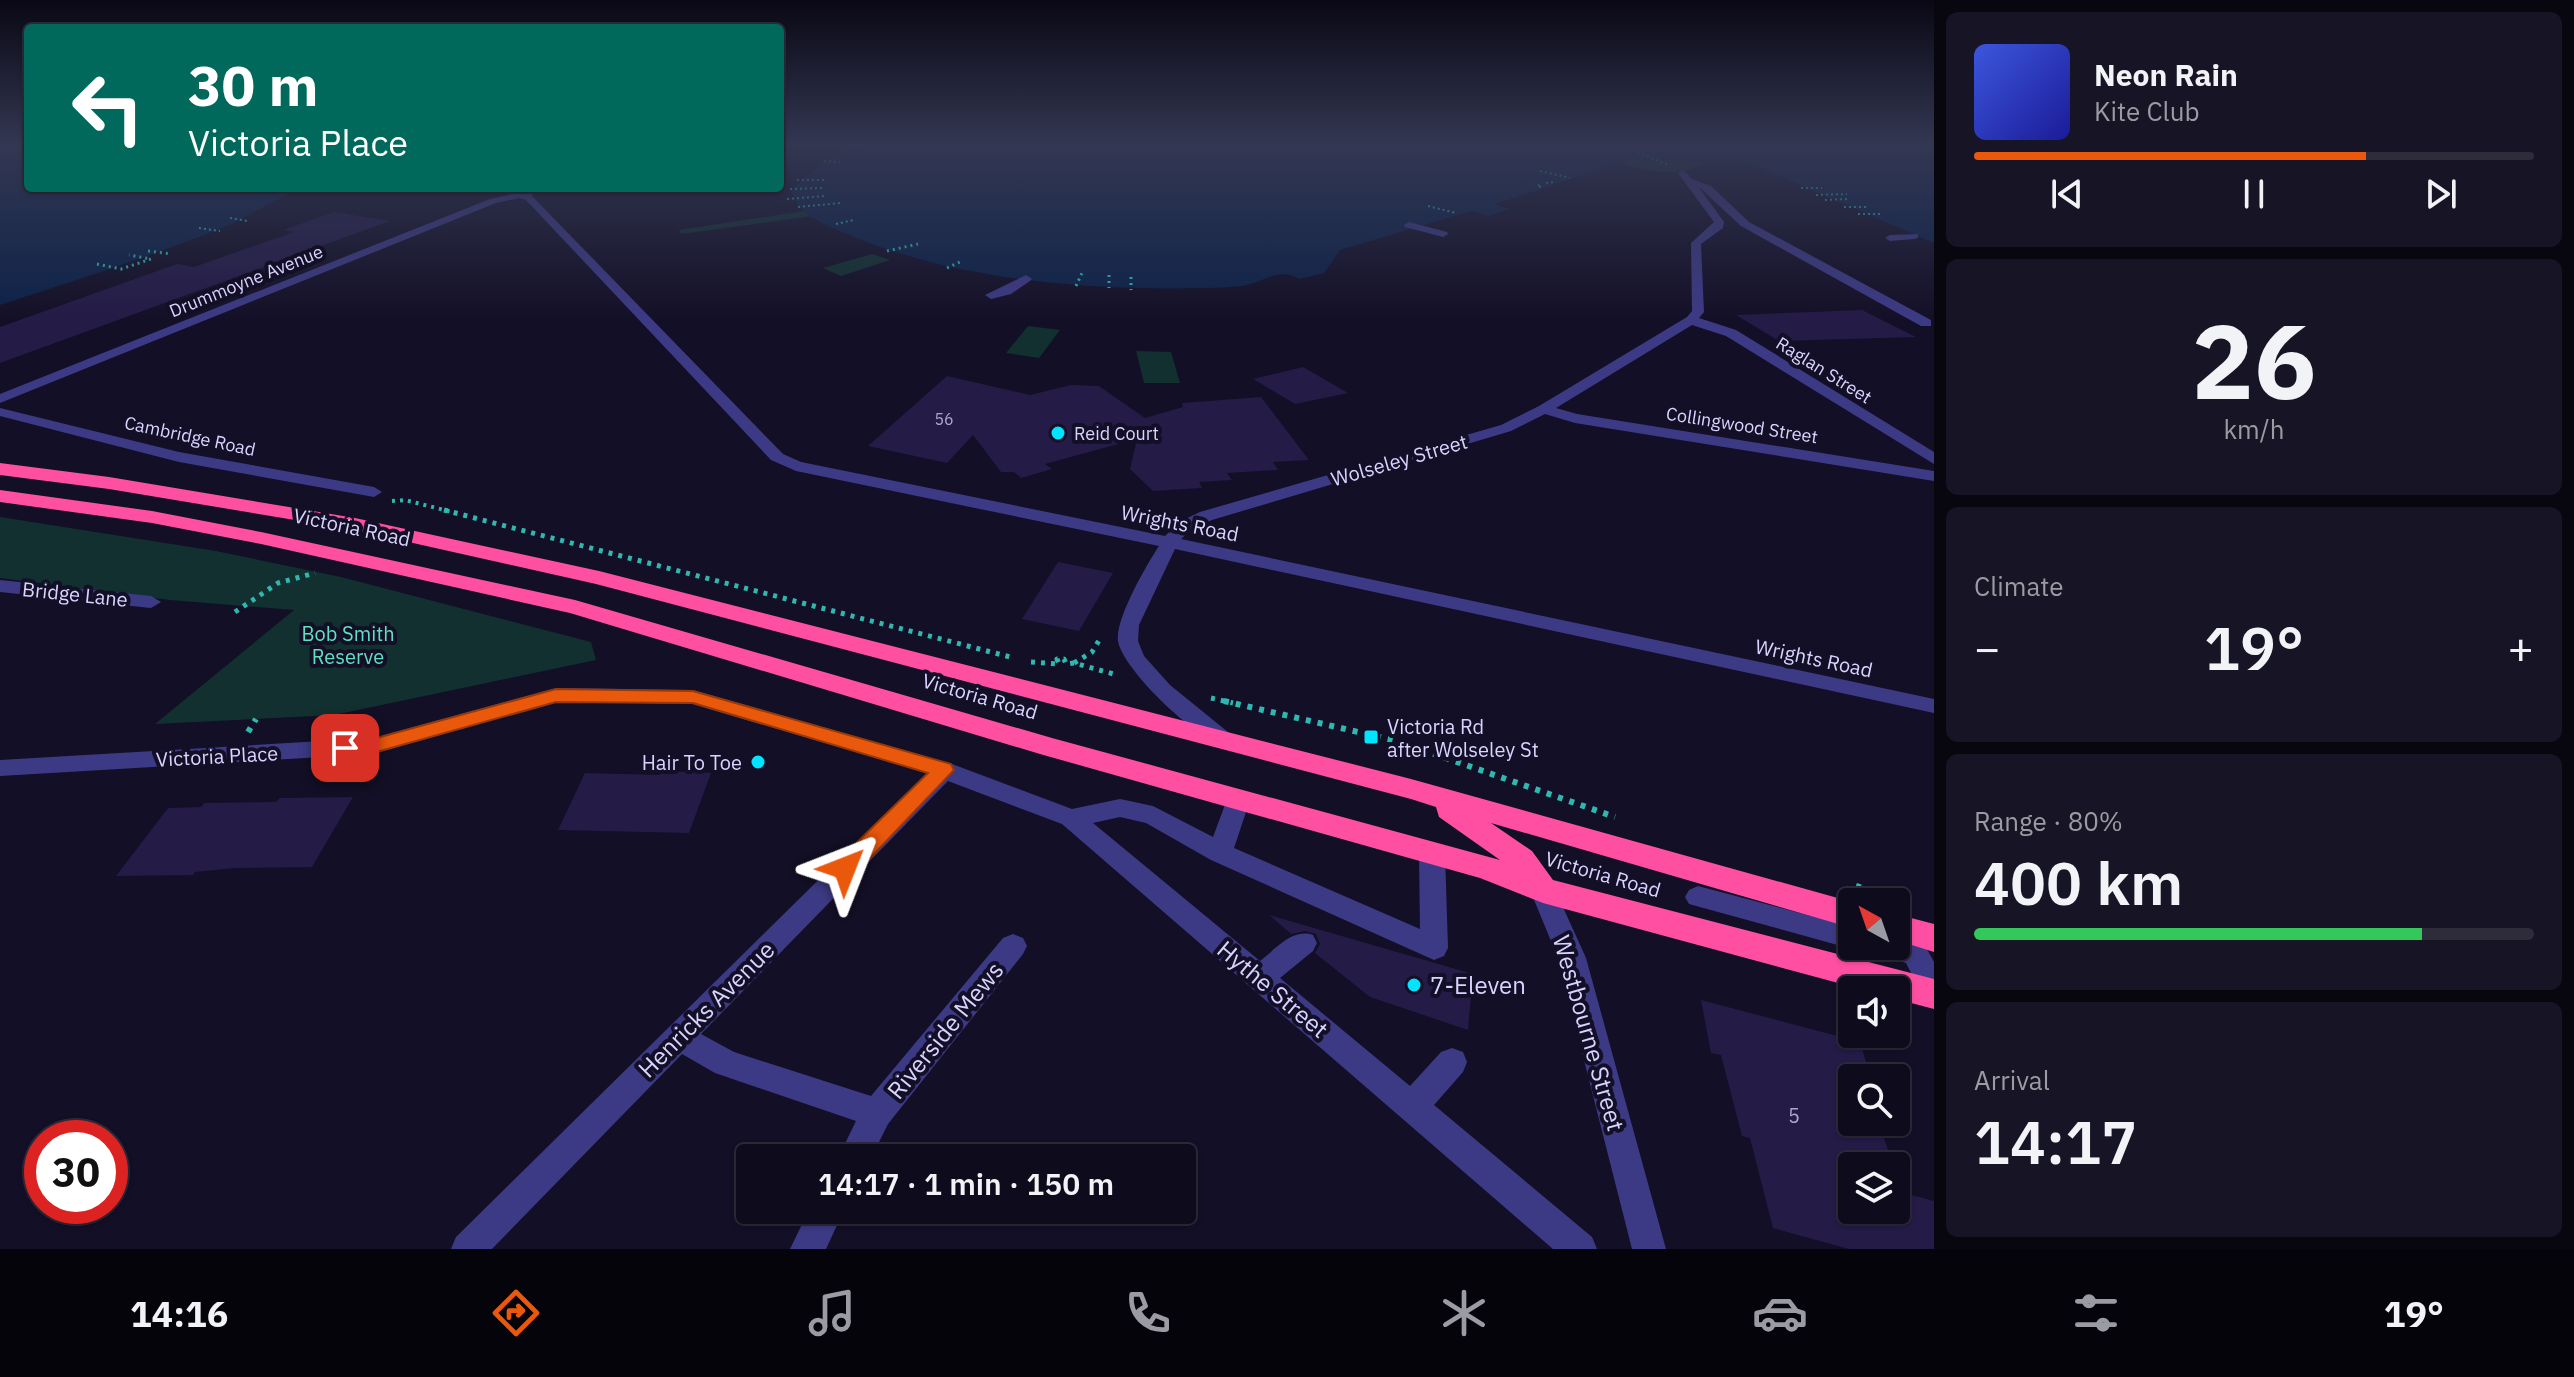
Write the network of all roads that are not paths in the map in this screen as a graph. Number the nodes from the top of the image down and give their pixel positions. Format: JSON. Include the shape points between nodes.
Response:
{"nodes":[{"id":1,"x":485,"y":204,"type":"edge"},
{"id":2,"x":535,"y":204,"type":"edge"},
{"id":3,"x":1706,"y":204,"type":"edge"},
{"id":4,"x":1723,"y":204,"type":"edge"},
{"id":5,"x":1719,"y":222,"type":"junction"},
{"id":6,"x":1409,"y":225,"type":"dead end"},
{"id":7,"x":1443,"y":234,"type":"dead end"},
{"id":8,"x":1914,"y":236,"type":"dead end"},
{"id":9,"x":1890,"y":238,"type":"dead end"},
{"id":10,"x":1026,"y":279,"type":"dead end"},
{"id":11,"x":991,"y":295,"type":"dead end"},
{"id":12,"x":1691,"y":320,"type":"junction"},
{"id":13,"x":1930,"y":325,"type":"edge"},
{"id":14,"x":0,"y":399,"type":"edge"},
{"id":15,"x":1544,"y":409,"type":"junction"},
{"id":16,"x":0,"y":412,"type":"edge"},
{"id":17,"x":1934,"y":459,"type":"edge"},
{"id":18,"x":0,"y":469,"type":"edge"},
{"id":19,"x":1934,"y":476,"type":"edge"},
{"id":20,"x":379,"y":494,"type":"road end"},
{"id":21,"x":0,"y":496,"type":"edge"},
{"id":22,"x":1170,"y":543,"type":"junction"},
{"id":23,"x":0,"y":586,"type":"edge"},
{"id":24,"x":151,"y":602,"type":"dead end"},
{"id":25,"x":1934,"y":706,"type":"edge"},
{"id":26,"x":1228,"y":741,"type":"junction"},
{"id":27,"x":0,"y":768,"type":"edge"},
{"id":28,"x":944,"y":770,"type":"junction"},
{"id":29,"x":1411,"y":789,"type":"junction"},
{"id":30,"x":1238,"y":800,"type":"junction"},
{"id":31,"x":1071,"y":818,"type":"junction"},
{"id":32,"x":1220,"y":853,"type":"junction"},
{"id":33,"x":1432,"y":854,"type":"junction"},
{"id":34,"x":1543,"y":890,"type":"junction"},
{"id":35,"x":1698,"y":897,"type":"dead end"},
{"id":36,"x":1838,"y":911,"type":"edge"},
{"id":37,"x":1838,"y":934,"type":"edge"},
{"id":38,"x":1910,"y":937,"type":"edge"},
{"id":39,"x":1303,"y":943,"type":"dead end"},
{"id":40,"x":1013,"y":946,"type":"dead end"},
{"id":41,"x":1260,"y":978,"type":"junction"},
{"id":42,"x":1934,"y":991,"type":"edge"},
{"id":43,"x":678,"y":1037,"type":"junction"},
{"id":44,"x":1452,"y":1062,"type":"dead end"},
{"id":45,"x":1412,"y":1107,"type":"junction"},
{"id":46,"x":877,"y":1113,"type":"junction"},
{"id":47,"x":861,"y":1144,"type":"edge"},
{"id":48,"x":820,"y":1224,"type":"edge"},
{"id":49,"x":468,"y":1249,"type":"edge"},
{"id":50,"x":807,"y":1249,"type":"edge"},
{"id":51,"x":1580,"y":1249,"type":"edge"},
{"id":52,"x":1649,"y":1249,"type":"edge"}],
"edges":[{"from":1,"to":14,"type":"street","name":"Drummoyne Avenue"},
{"from":2,"to":22,"type":"street","name":"Wrights Road","via":[[760,442],[785,461]]},
{"from":3,"to":5,"type":"street"},
{"from":4,"to":13,"type":"street","via":[[1732,216],[1811,263]]},
{"from":5,"to":12,"type":"street","via":[[1696,243],[1698,312]]},
{"from":5,"to":13,"type":"street"},
{"from":6,"to":7,"type":"street"},
{"from":8,"to":9,"type":"street"},
{"from":10,"to":11,"type":"street"},
{"from":12,"to":15,"type":"street","name":"Wolseley Street"},
{"from":12,"to":17,"type":"street","name":"Raglan Street","via":[[1731,333]]},
{"from":15,"to":19,"type":"street","name":"Collingwood Street"},
{"from":15,"to":22,"type":"street","name":"Wolseley Street","via":[[1481,436],[1200,518]]},
{"from":16,"to":20,"type":"street","name":"Cambridge Road","via":[[179,457]]},
{"from":18,"to":26,"type":"highway","name":"Victoria Road","via":[[229,502],[442,543],[599,578]]},
{"from":21,"to":30,"type":"highway","name":"Victoria Road","via":[[261,538],[575,607]]},
{"from":22,"to":25,"type":"street","name":"Wrights Road"},
{"from":22,"to":26,"type":"street","name":"Wolseley Street","via":[[1125,636],[1133,658],[1153,680]]},
{"from":23,"to":24,"type":"street","name":"Bridge Lane"},
{"from":26,"to":29,"type":"highway","name":"Victoria Road"},
{"from":27,"to":28,"type":"street","name":"Victoria Place","via":[[373,746],[556,695],[693,697]]},
{"from":28,"to":31,"type":"street","name":"Hythe Street"},
{"from":28,"to":43,"type":"street","name":"Henricks Avenue"},
{"from":29,"to":34,"type":"highway","name":"Westbourne Street","via":[[1504,845]]},
{"from":29,"to":36,"type":"highway","name":"Victoria Road"},
{"from":30,"to":32,"type":"street"},
{"from":30,"to":33,"type":"highway","name":"Victoria Road"},
{"from":31,"to":32,"type":"street","via":[[1120,808],[1153,815]]},
{"from":31,"to":41,"type":"street","name":"Hythe Street"},
{"from":32,"to":33,"type":"street","via":[[1434,948]]},
{"from":33,"to":34,"type":"highway","name":"Victoria Road"},
{"from":34,"to":42,"type":"highway","name":"Victoria Road"},
{"from":34,"to":52,"type":"street","name":"Westbourne Street","via":[[1572,958]]},
{"from":35,"to":37,"type":"street"},
{"from":38,"to":42,"type":"street"},
{"from":39,"to":41,"type":"street"},
{"from":40,"to":46,"type":"street","name":"Riverside Mews"},
{"from":41,"to":45,"type":"street","name":"Hythe Street"},
{"from":43,"to":46,"type":"street","name":"Riverside Mews","via":[[726,1063]]},
{"from":43,"to":49,"type":"street","name":"Henricks Avenue"},
{"from":44,"to":45,"type":"street"},
{"from":45,"to":51,"type":"street","name":"Hythe Street"},
{"from":46,"to":47,"type":"street","name":"Riverside Mews"},
{"from":48,"to":50,"type":"street"}]}
